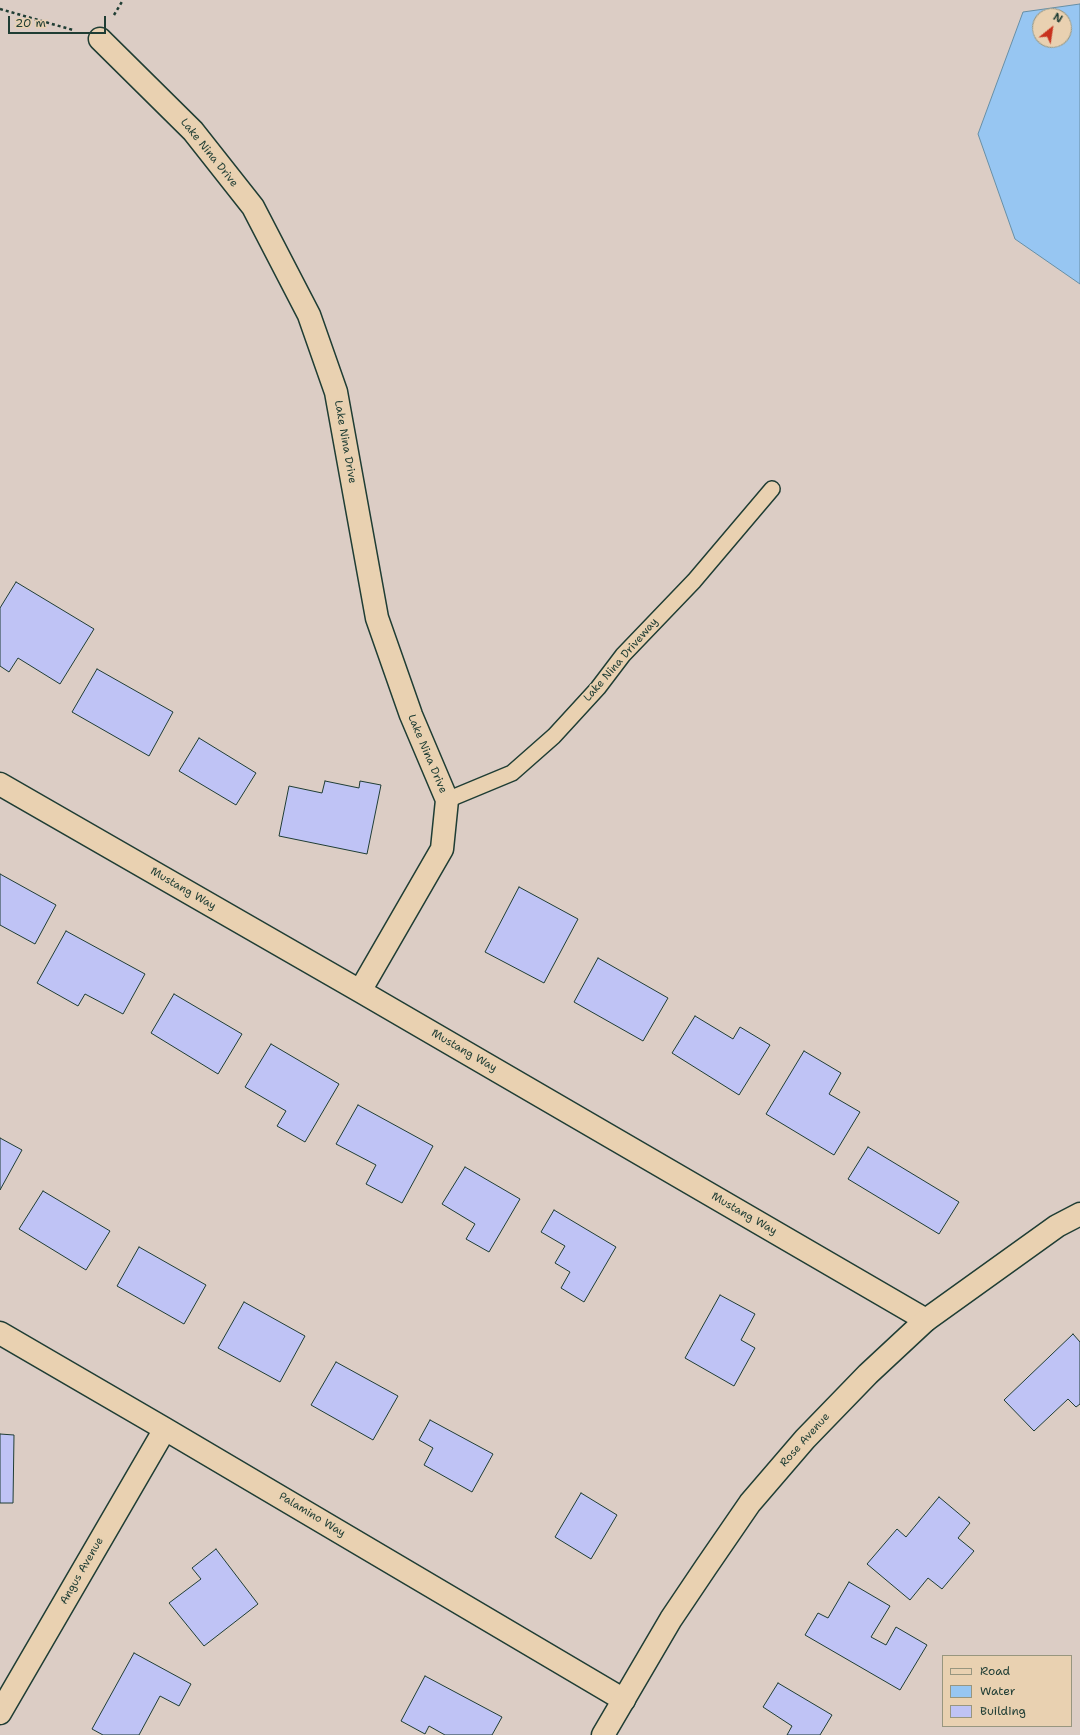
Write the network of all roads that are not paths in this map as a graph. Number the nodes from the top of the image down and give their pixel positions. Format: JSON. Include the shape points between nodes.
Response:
{"nodes":[{"id":1,"x":100,"y":39,"type":"road end"},
{"id":2,"x":772,"y":489,"type":"dead end"},
{"id":3,"x":0,"y":784,"type":"edge"},
{"id":4,"x":447,"y":800,"type":"junction"},
{"id":5,"x":360,"y":991,"type":"junction"},
{"id":6,"x":1080,"y":1214,"type":"edge"},
{"id":7,"x":926,"y":1320,"type":"junction"},
{"id":8,"x":0,"y":1333,"type":"edge"},
{"id":9,"x":165,"y":1429,"type":"junction"},
{"id":10,"x":624,"y":1700,"type":"junction"},
{"id":11,"x":0,"y":1712,"type":"edge"},
{"id":12,"x":603,"y":1735,"type":"edge"}],
"edges":[{"from":1,"to":4,"type":"street","name":"Lake Nina Drive","via":[[194,130],[253,207],[310,315],[336,392],[376,618],[411,715]]},
{"from":2,"to":4,"type":"lane","name":"Lake Nina Driveway","via":[[694,581],[623,655],[598,688],[554,736],[512,773]]},
{"from":3,"to":5,"type":"street","name":"Mustang Way"},
{"from":4,"to":5,"type":"street","name":"Lake Nina Drive","via":[[442,849]]},
{"from":5,"to":7,"type":"street","name":"Mustang Way"},
{"from":6,"to":7,"type":"street","name":"Rose Avenue","via":[[1057,1226]]},
{"from":7,"to":10,"type":"street","name":"Rose Avenue","via":[[868,1374],[805,1439],[750,1503],[671,1619]]},
{"from":8,"to":9,"type":"street","name":"Palamino Way"},
{"from":9,"to":10,"type":"street","name":"Palamino Way"},
{"from":9,"to":11,"type":"street","name":"Angus Avenue"},
{"from":10,"to":12,"type":"street","name":"Rose Avenue"}]}
